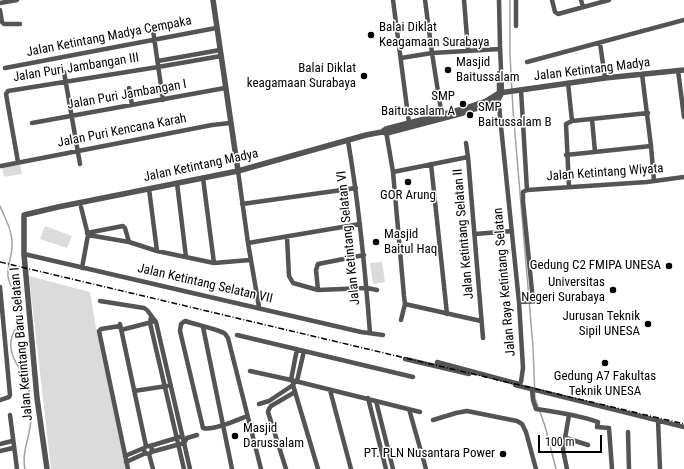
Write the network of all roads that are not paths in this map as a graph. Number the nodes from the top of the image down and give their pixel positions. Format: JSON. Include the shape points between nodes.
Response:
{"nodes":[{"id":1,"x":17,"y":0,"type":"edge"},
{"id":2,"x":213,"y":0,"type":"edge"},
{"id":3,"x":393,"y":0,"type":"edge"},
{"id":4,"x":426,"y":0,"type":"edge"},
{"id":5,"x":464,"y":0,"type":"edge"},
{"id":6,"x":499,"y":0,"type":"edge"},
{"id":7,"x":516,"y":0,"type":"edge"},
{"id":8,"x":552,"y":0,"type":"edge"},
{"id":9,"x":581,"y":0,"type":"edge"},
{"id":10,"x":608,"y":0,"type":"edge"},
{"id":11,"x":0,"y":3,"type":"edge"},
{"id":12,"x":584,"y":7,"type":"junction"},
{"id":13,"x":0,"y":10,"type":"edge"},
{"id":14,"x":684,"y":20,"type":"edge"},
{"id":15,"x":20,"y":24,"type":"dead end"},
{"id":16,"x":516,"y":26,"type":"dead end"},
{"id":17,"x":216,"y":28,"type":"junction"},
{"id":18,"x":153,"y":30,"type":"dead end"},
{"id":19,"x":155,"y":40,"type":"junction"},
{"id":20,"x":600,"y":43,"type":"junction"},
{"id":21,"x":500,"y":48,"type":"junction"},
{"id":22,"x":468,"y":50,"type":"junction"},
{"id":23,"x":220,"y":53,"type":"junction"},
{"id":24,"x":432,"y":53,"type":"junction"},
{"id":25,"x":200,"y":57,"type":"junction"},
{"id":26,"x":401,"y":58,"type":"junction"},
{"id":27,"x":158,"y":61,"type":"junction"},
{"id":28,"x":527,"y":62,"type":"dead end"},
{"id":29,"x":158,"y":67,"type":"junction"},
{"id":30,"x":5,"y":68,"type":"dead end"},
{"id":31,"x":681,"y":70,"type":"edge"},
{"id":32,"x":64,"y":72,"type":"dead end"},
{"id":33,"x":642,"y":74,"type":"junction"},
{"id":34,"x":605,"y":78,"type":"junction"},
{"id":35,"x":66,"y":81,"type":"junction"},
{"id":36,"x":568,"y":83,"type":"junction"},
{"id":37,"x":129,"y":88,"type":"dead end"},
{"id":38,"x":225,"y":88,"type":"junction"},
{"id":39,"x":520,"y":90,"type":"junction"},
{"id":40,"x":501,"y":94,"type":"junction"},
{"id":41,"x":163,"y":100,"type":"junction"},
{"id":42,"x":490,"y":104,"type":"junction"},
{"id":43,"x":132,"y":106,"type":"junction"},
{"id":44,"x":684,"y":109,"type":"edge"},
{"id":45,"x":499,"y":110,"type":"junction"},
{"id":46,"x":648,"y":113,"type":"junction"},
{"id":47,"x":72,"y":116,"type":"junction"},
{"id":48,"x":442,"y":116,"type":"junction"},
{"id":49,"x":684,"y":117,"type":"edge"},
{"id":50,"x":592,"y":119,"type":"junction"},
{"id":51,"x":572,"y":121,"type":"junction"},
{"id":52,"x":32,"y":123,"type":"dead end"},
{"id":53,"x":230,"y":123,"type":"junction"},
{"id":54,"x":409,"y":123,"type":"junction"},
{"id":55,"x":385,"y":131,"type":"junction"},
{"id":56,"x":348,"y":141,"type":"junction"},
{"id":57,"x":466,"y":143,"type":"dead end"},
{"id":58,"x":651,"y":146,"type":"junction"},
{"id":59,"x":77,"y":151,"type":"junction"},
{"id":60,"x":594,"y":152,"type":"junction"},
{"id":61,"x":566,"y":155,"type":"junction"},
{"id":62,"x":468,"y":157,"type":"junction"},
{"id":63,"x":18,"y":162,"type":"junction"},
{"id":64,"x":80,"y":164,"type":"dead end"},
{"id":65,"x":431,"y":164,"type":"junction"},
{"id":66,"x":1,"y":166,"type":"edge"},
{"id":67,"x":238,"y":171,"type":"junction"},
{"id":68,"x":392,"y":172,"type":"junction"},
{"id":69,"x":684,"y":177,"type":"edge"},
{"id":70,"x":204,"y":178,"type":"junction"},
{"id":71,"x":654,"y":181,"type":"junction"},
{"id":72,"x":178,"y":183,"type":"junction"},
{"id":73,"x":569,"y":187,"type":"junction"},
{"id":74,"x":356,"y":188,"type":"junction"},
{"id":75,"x":149,"y":189,"type":"junction"},
{"id":76,"x":527,"y":190,"type":"junction"},
{"id":77,"x":242,"y":204,"type":"junction"},
{"id":78,"x":81,"y":207,"type":"dead end"},
{"id":79,"x":23,"y":216,"type":"joint"},
{"id":80,"x":360,"y":224,"type":"junction"},
{"id":81,"x":512,"y":231,"type":"junction"},
{"id":82,"x":88,"y":234,"type":"junction"},
{"id":83,"x":475,"y":234,"type":"junction"},
{"id":84,"x":287,"y":237,"type":"junction"},
{"id":85,"x":129,"y":242,"type":"junction"},
{"id":86,"x":248,"y":243,"type":"junction"},
{"id":87,"x":157,"y":250,"type":"junction"},
{"id":88,"x":24,"y":254,"type":"junction"},
{"id":89,"x":364,"y":255,"type":"junction"},
{"id":90,"x":186,"y":256,"type":"junction"},
{"id":91,"x":250,"y":260,"type":"junction"},
{"id":92,"x":214,"y":263,"type":"junction"},
{"id":93,"x":82,"y":268,"type":"junction"},
{"id":94,"x":0,"y":287,"type":"edge"},
{"id":95,"x":367,"y":288,"type":"junction"},
{"id":96,"x":318,"y":290,"type":"junction"},
{"id":97,"x":377,"y":290,"type":"dead end"},
{"id":98,"x":100,"y":301,"type":"dead end"},
{"id":99,"x":531,"y":301,"type":"junction"},
{"id":100,"x":541,"y":301,"type":"dead end"},
{"id":101,"x":521,"y":302,"type":"junction"},
{"id":102,"x":405,"y":304,"type":"junction"},
{"id":103,"x":259,"y":307,"type":"junction"},
{"id":104,"x":447,"y":314,"type":"junction"},
{"id":105,"x":152,"y":317,"type":"junction"},
{"id":106,"x":401,"y":320,"type":"dead end"},
{"id":107,"x":481,"y":321,"type":"junction"},
{"id":108,"x":156,"y":322,"type":"junction"},
{"id":109,"x":150,"y":323,"type":"junction"},
{"id":110,"x":120,"y":326,"type":"junction"},
{"id":111,"x":203,"y":327,"type":"junction"},
{"id":112,"x":370,"y":333,"type":"junction"},
{"id":113,"x":237,"y":334,"type":"dead end"},
{"id":114,"x":383,"y":335,"type":"dead end"},
{"id":115,"x":483,"y":338,"type":"dead end"},
{"id":116,"x":297,"y":349,"type":"junction"},
{"id":117,"x":304,"y":351,"type":"junction"},
{"id":118,"x":405,"y":359,"type":"dead end"},
{"id":119,"x":437,"y":362,"type":"dead end"},
{"id":120,"x":250,"y":371,"type":"dead end"},
{"id":121,"x":414,"y":377,"type":"dead end"},
{"id":122,"x":294,"y":382,"type":"junction"},
{"id":123,"x":170,"y":385,"type":"junction"},
{"id":124,"x":164,"y":386,"type":"junction"},
{"id":125,"x":533,"y":389,"type":"junction"},
{"id":126,"x":330,"y":390,"type":"junction"},
{"id":127,"x":134,"y":392,"type":"junction"},
{"id":128,"x":295,"y":392,"type":"junction"},
{"id":129,"x":368,"y":398,"type":"junction"},
{"id":130,"x":0,"y":400,"type":"edge"},
{"id":131,"x":376,"y":401,"type":"junction"},
{"id":132,"x":259,"y":404,"type":"dead end"},
{"id":133,"x":409,"y":409,"type":"junction"},
{"id":134,"x":420,"y":412,"type":"dead end"},
{"id":135,"x":10,"y":415,"type":"dead end"},
{"id":136,"x":247,"y":416,"type":"junction"},
{"id":137,"x":569,"y":416,"type":"junction"},
{"id":138,"x":433,"y":420,"type":"dead end"},
{"id":139,"x":658,"y":420,"type":"junction"},
{"id":140,"x":223,"y":425,"type":"junction"},
{"id":141,"x":684,"y":427,"type":"edge"},
{"id":142,"x":628,"y":432,"type":"dead end"},
{"id":143,"x":197,"y":435,"type":"dead end"},
{"id":144,"x":179,"y":437,"type":"junction"},
{"id":145,"x":187,"y":438,"type":"junction"},
{"id":146,"x":566,"y":438,"type":"junction"},
{"id":147,"x":12,"y":440,"type":"junction"},
{"id":148,"x":0,"y":444,"type":"edge"},
{"id":149,"x":181,"y":444,"type":"junction"},
{"id":150,"x":588,"y":444,"type":"dead end"},
{"id":151,"x":13,"y":448,"type":"junction"},
{"id":152,"x":148,"y":450,"type":"junction"},
{"id":153,"x":0,"y":451,"type":"edge"},
{"id":154,"x":125,"y":456,"type":"junction"},
{"id":155,"x":126,"y":462,"type":"junction"},
{"id":156,"x":16,"y":469,"type":"edge"},
{"id":157,"x":47,"y":469,"type":"edge"},
{"id":158,"x":128,"y":469,"type":"edge"},
{"id":159,"x":153,"y":469,"type":"edge"},
{"id":160,"x":184,"y":469,"type":"edge"},
{"id":161,"x":190,"y":469,"type":"edge"},
{"id":162,"x":232,"y":469,"type":"edge"},
{"id":163,"x":261,"y":469,"type":"edge"},
{"id":164,"x":286,"y":469,"type":"edge"},
{"id":165,"x":318,"y":469,"type":"edge"},
{"id":166,"x":351,"y":469,"type":"edge"},
{"id":167,"x":386,"y":469,"type":"edge"},
{"id":168,"x":393,"y":469,"type":"edge"},
{"id":169,"x":426,"y":469,"type":"edge"},
{"id":170,"x":536,"y":469,"type":"edge"},
{"id":171,"x":567,"y":469,"type":"edge"},
{"id":172,"x":612,"y":469,"type":"edge"},
{"id":173,"x":629,"y":469,"type":"edge"},
{"id":174,"x":660,"y":469,"type":"edge"}],
"edges":[{"from":1,"to":11,"type":"street"},
{"from":2,"to":17,"type":"street"},
{"from":3,"to":26,"type":"street"},
{"from":4,"to":24,"type":"street"},
{"from":5,"to":22,"type":"street"},
{"from":6,"to":21,"type":"street","name":"Jalan Raya Ketintang Selatan"},
{"from":7,"to":16,"type":"street"},
{"from":8,"to":12,"type":"street","via":[[557,14]]},
{"from":9,"to":12,"type":"street"},
{"from":10,"to":12,"type":"street"},
{"from":13,"to":15,"type":"street","via":[[4,24]]},
{"from":14,"to":20,"type":"street"},
{"from":17,"to":19,"type":"street","name":"Jalan Ketintang Madya Cempaka"},
{"from":17,"to":23,"type":"street"},
{"from":18,"to":19,"type":"street"},
{"from":19,"to":27,"type":"street"},
{"from":19,"to":30,"type":"street","name":"Jalan Ketintang Madya Cempaka"},
{"from":20,"to":28,"type":"street"},
{"from":20,"to":34,"type":"street"},
{"from":21,"to":22,"type":"street"},
{"from":21,"to":40,"type":"street","name":"Jalan Raya Ketintang Selatan"},
{"from":22,"to":24,"type":"street"},
{"from":23,"to":25,"type":"street","name":"Jalan Puri Jambangan III"},
{"from":23,"to":38,"type":"street"},
{"from":24,"to":26,"type":"street"},
{"from":24,"to":48,"type":"street"},
{"from":25,"to":27,"type":"street","name":"Jalan Puri Jambangan III"},
{"from":25,"to":29,"type":"street","name":"Jalan Puri Jambangan III"},
{"from":26,"to":54,"type":"street"},
{"from":27,"to":29,"type":"street"},
{"from":29,"to":35,"type":"street","name":"Jalan Puri Jambangan III"},
{"from":29,"to":41,"type":"street"},
{"from":31,"to":33,"type":"street","name":"Jalan Ketintang Madya"},
{"from":31,"to":44,"type":"street"},
{"from":32,"to":35,"type":"street"},
{"from":33,"to":34,"type":"street","name":"Jalan Ketintang Madya"},
{"from":33,"to":46,"type":"street"},
{"from":34,"to":36,"type":"street","name":"Jalan Ketintang Madya"},
{"from":35,"to":47,"type":"street"},
{"from":35,"to":63,"type":"street","name":"Jalan Puri Jambangan III","via":[[6,92]]},
{"from":36,"to":39,"type":"street","name":"Jalan Ketintang Madya"},
{"from":36,"to":51,"type":"street"},
{"from":37,"to":43,"type":"street"},
{"from":38,"to":41,"type":"street","name":"Jalan Puri Jambangan I"},
{"from":38,"to":53,"type":"street"},
{"from":39,"to":40,"type":"street","name":"Jalan Ketintang Madya"},
{"from":39,"to":76,"type":"street"},
{"from":40,"to":42,"type":"street","name":"Jalan Ketintang Madya"},
{"from":40,"to":45,"type":"street","name":"Jalan Raya Ketintang Selatan"},
{"from":40,"to":48,"type":"street","name":"Jalan Ketintang Madya"},
{"from":41,"to":43,"type":"street","name":"Jalan Puri Jambangan I"},
{"from":42,"to":45,"type":"street"},
{"from":42,"to":48,"type":"street","name":"Jalan Ketintang Madya"},
{"from":43,"to":47,"type":"street","name":"Jalan Puri Jambangan I"},
{"from":44,"to":49,"type":"street"},
{"from":45,"to":81,"type":"street","name":"Jalan Raya Ketintang Selatan"},
{"from":46,"to":50,"type":"street"},
{"from":46,"to":58,"type":"street"},
{"from":47,"to":52,"type":"street","name":"Jalan Puri Jambangan I"},
{"from":47,"to":59,"type":"street"},
{"from":48,"to":54,"type":"street","name":"Jalan Ketintang Madya"},
{"from":48,"to":55,"type":"street","name":"Jalan Ketintang Madya"},
{"from":50,"to":51,"type":"street"},
{"from":50,"to":60,"type":"street"},
{"from":51,"to":61,"type":"street","via":[[566,124]]},
{"from":53,"to":59,"type":"street","name":"Jalan Puri Kencana Karah"},
{"from":53,"to":67,"type":"street"},
{"from":54,"to":55,"type":"street","name":"Jalan Ketintang Madya"},
{"from":55,"to":56,"type":"street","name":"Jalan Ketintang Madya"},
{"from":55,"to":68,"type":"street"},
{"from":56,"to":67,"type":"street","name":"Jalan Ketintang Madya"},
{"from":56,"to":74,"type":"street","name":"Jalan Ketintang Selatan VI"},
{"from":57,"to":62,"type":"street"},
{"from":58,"to":60,"type":"street"},
{"from":58,"to":71,"type":"street"},
{"from":59,"to":63,"type":"street","name":"Jalan Puri Kencana Karah"},
{"from":59,"to":64,"type":"street"},
{"from":60,"to":61,"type":"street"},
{"from":61,"to":73,"type":"street"},
{"from":62,"to":65,"type":"street","name":"Jalan Ketintang Selatan II"},
{"from":62,"to":83,"type":"street","name":"Jalan Ketintang Selatan II"},
{"from":63,"to":66,"type":"street","name":"Jalan Puri Kencana Karah"},
{"from":65,"to":68,"type":"street","name":"Jalan Ketintang Selatan II"},
{"from":65,"to":104,"type":"street"},
{"from":67,"to":70,"type":"street","name":"Jalan Ketintang Madya"},
{"from":67,"to":77,"type":"street"},
{"from":68,"to":102,"type":"street"},
{"from":69,"to":71,"type":"street","name":"Jalan Ketintang Wiyata"},
{"from":70,"to":72,"type":"street","name":"Jalan Ketintang Madya"},
{"from":70,"to":92,"type":"street"},
{"from":71,"to":73,"type":"street","name":"Jalan Ketintang Wiyata"},
{"from":72,"to":75,"type":"street","name":"Jalan Ketintang Madya"},
{"from":72,"to":90,"type":"street"},
{"from":73,"to":76,"type":"street","name":"Jalan Ketintang Wiyata"},
{"from":74,"to":77,"type":"street"},
{"from":74,"to":80,"type":"street","name":"Jalan Ketintang Selatan VI"},
{"from":75,"to":79,"type":"street","name":"Jalan Ketintang Madya"},
{"from":75,"to":87,"type":"street"},
{"from":76,"to":99,"type":"street","via":[[523,192],[523,201]]},
{"from":77,"to":86,"type":"street"},
{"from":78,"to":82,"type":"street"},
{"from":79,"to":88,"type":"street","name":"Jalan Ketintang Baru Selatan I"},
{"from":80,"to":84,"type":"street"},
{"from":80,"to":89,"type":"street","name":"Jalan Ketintang Selatan VI"},
{"from":81,"to":83,"type":"street"},
{"from":81,"to":101,"type":"street","name":"Jalan Raya Ketintang Selatan"},
{"from":82,"to":85,"type":"street"},
{"from":82,"to":85,"type":"street","via":[[123,226]]},
{"from":82,"to":93,"type":"street"},
{"from":83,"to":107,"type":"street","name":"Jalan Ketintang Selatan II"},
{"from":84,"to":86,"type":"street"},
{"from":84,"to":96,"type":"street","via":[[291,280],[293,283]]},
{"from":85,"to":87,"type":"street"},
{"from":86,"to":91,"type":"street"},
{"from":87,"to":90,"type":"street"},
{"from":88,"to":93,"type":"street","name":"Jalan Ketintang Selatan VII"},
{"from":88,"to":157,"type":"street","name":"Jalan Ketintang Baru Selatan I","via":[[37,398]]},
{"from":89,"to":95,"type":"street","name":"Jalan Ketintang Selatan VI"},
{"from":89,"to":96,"type":"street","via":[[318,264]]},
{"from":90,"to":92,"type":"street"},
{"from":91,"to":92,"type":"street"},
{"from":91,"to":103,"type":"street"},
{"from":93,"to":103,"type":"street","name":"Jalan Ketintang Selatan VII"},
{"from":94,"to":130,"type":"street","via":[[10,395]]},
{"from":95,"to":96,"type":"street"},
{"from":95,"to":97,"type":"street"},
{"from":95,"to":112,"type":"street","name":"Jalan Ketintang Selatan VI"},
{"from":98,"to":105,"type":"street","via":[[144,308]]},
{"from":99,"to":100,"type":"street"},
{"from":99,"to":101,"type":"street"},
{"from":101,"to":119,"type":"street","name":"Jalan Raya Ketintang Selatan","via":[[521,383]]},
{"from":102,"to":104,"type":"street"},
{"from":102,"to":106,"type":"street"},
{"from":103,"to":112,"type":"street","name":"Jalan Ketintang Selatan VII"},
{"from":104,"to":107,"type":"street"},
{"from":105,"to":108,"type":"street"},
{"from":105,"to":109,"type":"street"},
{"from":107,"to":115,"type":"street","name":"Jalan Ketintang Selatan II"},
{"from":108,"to":109,"type":"street"},
{"from":108,"to":123,"type":"street"},
{"from":109,"to":110,"type":"street"},
{"from":109,"to":124,"type":"street"},
{"from":110,"to":127,"type":"street"},
{"from":110,"to":154,"type":"street","via":[[100,331]]},
{"from":111,"to":136,"type":"street","via":[[224,333],[226,336]]},
{"from":111,"to":140,"type":"street"},
{"from":111,"to":140,"type":"street","via":[[185,321],[181,324],[180,331],[203,428]]},
{"from":112,"to":114,"type":"street","name":"Jalan Ketintang Selatan VII"},
{"from":113,"to":116,"type":"street"},
{"from":116,"to":117,"type":"street"},
{"from":116,"to":122,"type":"street"},
{"from":117,"to":121,"type":"street"},
{"from":117,"to":122,"type":"street"},
{"from":118,"to":125,"type":"street"},
{"from":120,"to":122,"type":"street"},
{"from":122,"to":126,"type":"street"},
{"from":122,"to":128,"type":"street"},
{"from":122,"to":132,"type":"street","via":[[269,401]]},
{"from":123,"to":124,"type":"street"},
{"from":123,"to":144,"type":"street"},
{"from":124,"to":127,"type":"street"},
{"from":124,"to":144,"type":"street"},
{"from":125,"to":137,"type":"street","via":[[533,400],[538,409]]},
{"from":125,"to":139,"type":"street"},
{"from":126,"to":129,"type":"street"},
{"from":126,"to":166,"type":"street"},
{"from":127,"to":152,"type":"street"},
{"from":128,"to":164,"type":"street","via":[[271,406],[268,412]]},
{"from":128,"to":165,"type":"street"},
{"from":129,"to":131,"type":"street"},
{"from":129,"to":167,"type":"street"},
{"from":131,"to":133,"type":"street"},
{"from":131,"to":168,"type":"street"},
{"from":133,"to":134,"type":"street"},
{"from":133,"to":169,"type":"street"},
{"from":135,"to":147,"type":"street"},
{"from":136,"to":140,"type":"street"},
{"from":136,"to":163,"type":"street"},
{"from":137,"to":146,"type":"street"},
{"from":137,"to":172,"type":"street","via":[[592,420],[598,422],[597,428],[610,429]]},
{"from":138,"to":170,"type":"street","via":[[467,411],[516,421],[522,424],[526,432]]},
{"from":139,"to":141,"type":"street"},
{"from":139,"to":174,"type":"street"},
{"from":140,"to":162,"type":"street"},
{"from":142,"to":173,"type":"street"},
{"from":143,"to":145,"type":"street"},
{"from":144,"to":145,"type":"street"},
{"from":144,"to":149,"type":"street"},
{"from":144,"to":152,"type":"street"},
{"from":145,"to":149,"type":"street"},
{"from":146,"to":150,"type":"street"},
{"from":146,"to":171,"type":"street","via":[[563,450]]},
{"from":147,"to":148,"type":"street"},
{"from":147,"to":151,"type":"street"},
{"from":149,"to":152,"type":"street"},
{"from":149,"to":160,"type":"street"},
{"from":149,"to":161,"type":"street"},
{"from":151,"to":153,"type":"street"},
{"from":151,"to":156,"type":"street"},
{"from":152,"to":154,"type":"street"},
{"from":152,"to":155,"type":"street"},
{"from":152,"to":159,"type":"street"},
{"from":154,"to":155,"type":"street"},
{"from":155,"to":158,"type":"street"}]}
